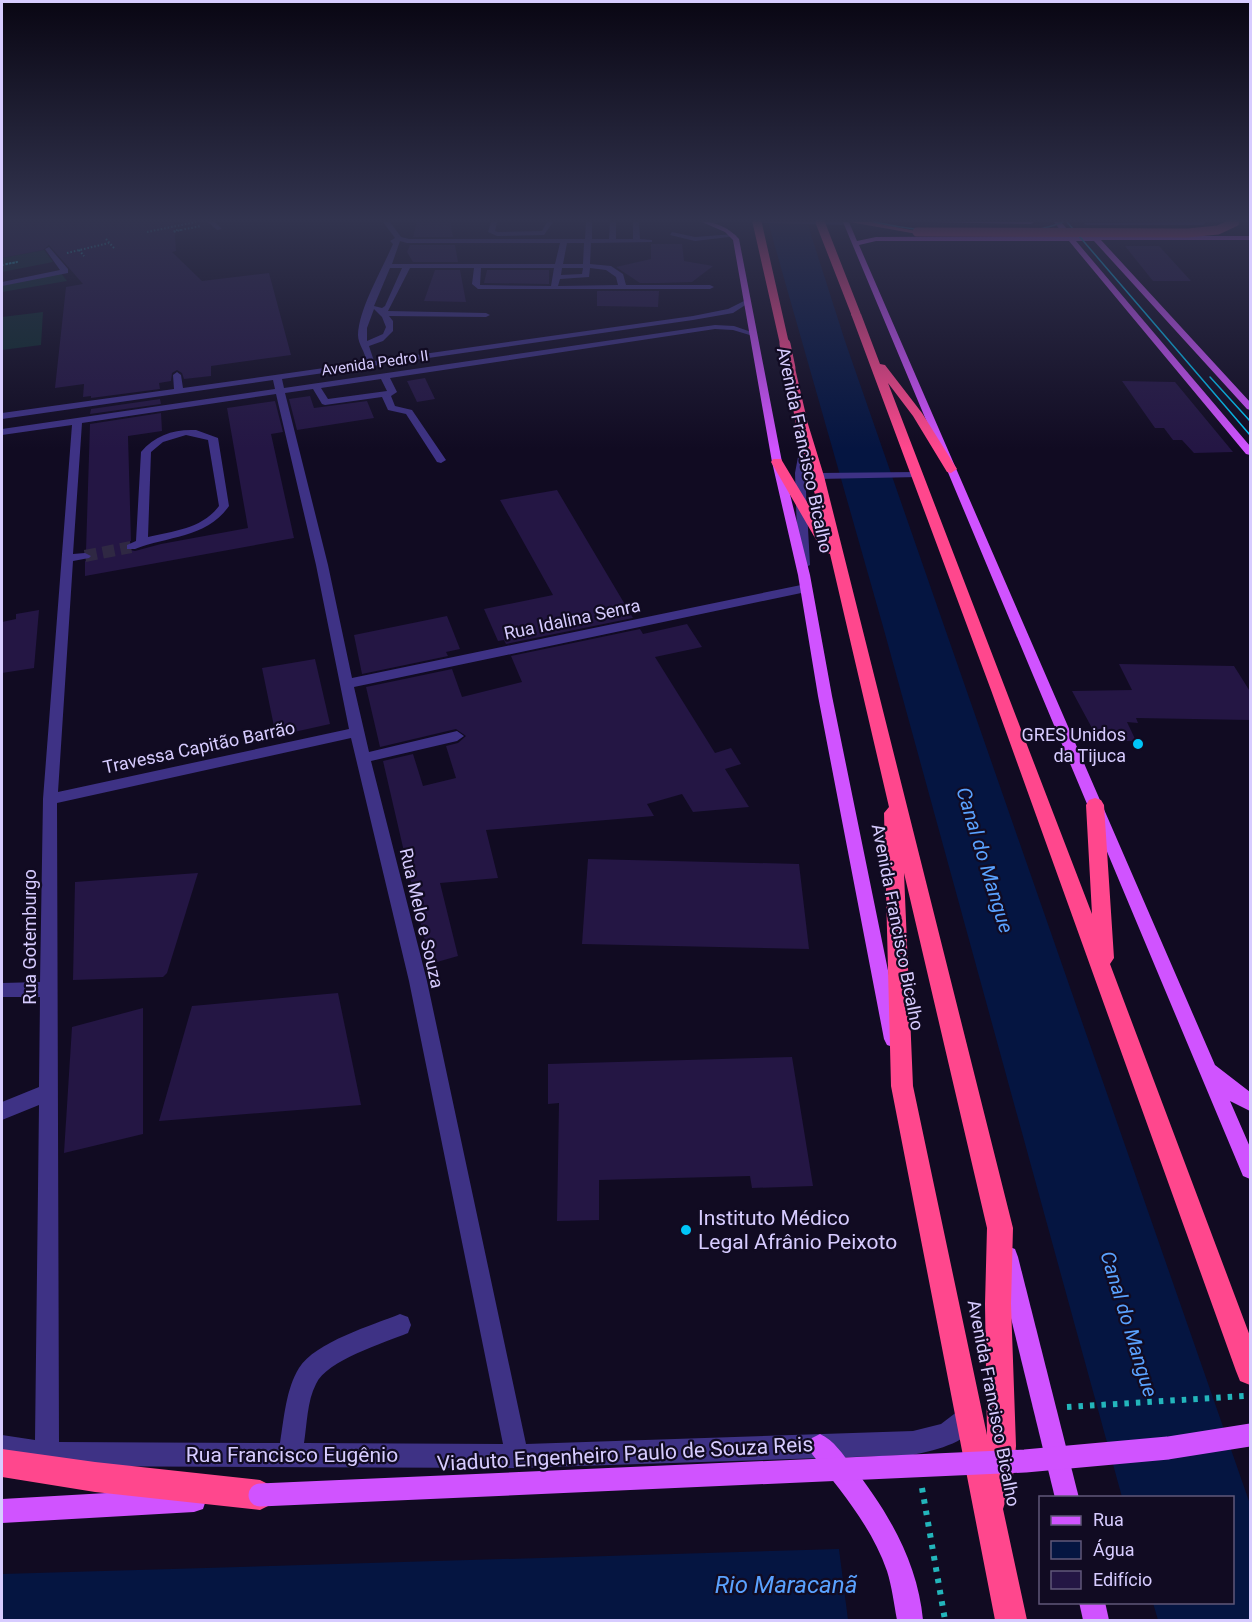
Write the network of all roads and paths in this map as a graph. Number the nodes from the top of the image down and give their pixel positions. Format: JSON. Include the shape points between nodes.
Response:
{"nodes":[{"id":1,"x":374,"y":298,"type":"edge"},
{"id":2,"x":392,"y":298,"type":"edge"},
{"id":3,"x":745,"y":298,"type":"edge"},
{"id":4,"x":774,"y":298,"type":"edge"},
{"id":5,"x":850,"y":298,"type":"edge"},
{"id":6,"x":879,"y":298,"type":"edge"},
{"id":7,"x":1120,"y":298,"type":"edge"},
{"id":8,"x":1150,"y":298,"type":"edge"},
{"id":9,"x":746,"y":303,"type":"junction"},
{"id":10,"x":373,"y":304,"type":"junction"},
{"id":11,"x":382,"y":312,"type":"junction"},
{"id":12,"x":486,"y":315,"type":"dead end"},
{"id":13,"x":706,"y":316,"type":"junction"},
{"id":14,"x":715,"y":327,"type":"junction"},
{"id":15,"x":753,"y":334,"type":"junction"},
{"id":16,"x":365,"y":345,"type":"junction"},
{"id":17,"x":871,"y":355,"type":"junction"},
{"id":18,"x":370,"y":365,"type":"junction"},
{"id":19,"x":177,"y":375,"type":"dead end"},
{"id":20,"x":384,"y":377,"type":"junction"},
{"id":21,"x":279,"y":385,"type":"junction"},
{"id":22,"x":316,"y":387,"type":"junction"},
{"id":23,"x":179,"y":391,"type":"junction"},
{"id":24,"x":385,"y":393,"type":"junction"},
{"id":25,"x":1251,"y":407,"type":"edge"},
{"id":26,"x":2,"y":416,"type":"edge"},
{"id":27,"x":74,"y":416,"type":"junction"},
{"id":28,"x":802,"y":424,"type":"junction"},
{"id":29,"x":2,"y":432,"type":"edge"},
{"id":30,"x":1251,"y":452,"type":"edge"},
{"id":31,"x":441,"y":460,"type":"dead end"},
{"id":32,"x":777,"y":462,"type":"junction"},
{"id":33,"x":951,"y":469,"type":"junction"},
{"id":34,"x":916,"y":475,"type":"junction"},
{"id":35,"x":818,"y":476,"type":"junction"},
{"id":36,"x":800,"y":497,"type":"junction"},
{"id":37,"x":142,"y":542,"type":"junction"},
{"id":38,"x":131,"y":547,"type":"tunnel mouth"},
{"id":39,"x":85,"y":556,"type":"tunnel mouth"},
{"id":40,"x":67,"y":558,"type":"junction"},
{"id":41,"x":842,"y":572,"type":"junction"},
{"id":42,"x":805,"y":582,"type":"junction"},
{"id":43,"x":346,"y":684,"type":"junction"},
{"id":44,"x":357,"y":732,"type":"junction"},
{"id":45,"x":457,"y":736,"type":"dead end"},
{"id":46,"x":363,"y":758,"type":"junction"},
{"id":47,"x":891,"y":775,"type":"junction"},
{"id":48,"x":50,"y":799,"type":"junction"},
{"id":49,"x":1095,"y":805,"type":"junction"},
{"id":50,"x":1105,"y":978,"type":"junction"},
{"id":51,"x":48,"y":989,"type":"junction"},
{"id":52,"x":2,"y":990,"type":"edge"},
{"id":53,"x":1209,"y":1069,"type":"junction"},
{"id":54,"x":902,"y":1086,"type":"junction"},
{"id":55,"x":48,"y":1093,"type":"junction"},
{"id":56,"x":1251,"y":1102,"type":"edge"},
{"id":57,"x":2,"y":1111,"type":"edge"},
{"id":58,"x":1251,"y":1168,"type":"edge"},
{"id":59,"x":1000,"y":1228,"type":"junction"},
{"id":60,"x":400,"y":1325,"type":"dead end"},
{"id":61,"x":1249,"y":1384,"type":"edge"},
{"id":62,"x":1063,"y":1408,"type":"dead end"},
{"id":63,"x":970,"y":1416,"type":"junction"},
{"id":64,"x":1251,"y":1435,"type":"edge"},
{"id":65,"x":820,"y":1446,"type":"junction"},
{"id":66,"x":2,"y":1447,"type":"edge"},
{"id":67,"x":47,"y":1454,"type":"junction"},
{"id":68,"x":290,"y":1455,"type":"junction"},
{"id":69,"x":517,"y":1456,"type":"junction"},
{"id":70,"x":2,"y":1463,"type":"edge"},
{"id":71,"x":921,"y":1485,"type":"dead end"},
{"id":72,"x":260,"y":1496,"type":"junction"},
{"id":73,"x":1067,"y":1496,"type":"edge"},
{"id":74,"x":988,"y":1510,"type":"junction"},
{"id":75,"x":2,"y":1511,"type":"edge"},
{"id":76,"x":1092,"y":1604,"type":"edge"},
{"id":77,"x":910,"y":1620,"type":"edge"},
{"id":78,"x":945,"y":1620,"type":"edge"},
{"id":79,"x":1011,"y":1620,"type":"edge"},
{"id":80,"x":1096,"y":1620,"type":"edge"}],
"edges":[{"from":1,"to":10,"type":"street"},
{"from":2,"to":11,"type":"street"},
{"from":3,"to":9,"type":"main road","name":"Avenida Francisco Bicalho"},
{"from":4,"to":28,"type":"highway","name":"Avenida Francisco Bicalho","bridge":true},
{"from":5,"to":17,"type":"highway","bridge":true},
{"from":6,"to":33,"type":"main road"},
{"from":7,"to":30,"type":"main road"},
{"from":8,"to":25,"type":"main road"},
{"from":9,"to":13,"type":"street","name":"Avenida Pedro II"},
{"from":9,"to":15,"type":"main road","name":"Avenida Francisco Bicalho"},
{"from":10,"to":11,"type":"street"},
{"from":10,"to":16,"type":"street","via":[[362,333]]},
{"from":11,"to":12,"type":"street"},
{"from":11,"to":16,"type":"street","via":[[390,331],[388,336]]},
{"from":13,"to":14,"type":"street","via":[[724,321]]},
{"from":13,"to":18,"type":"street","name":"Avenida Pedro II"},
{"from":14,"to":15,"type":"street","name":"Avenida Pedro II"},
{"from":14,"to":20,"type":"street","name":"Avenida Pedro II"},
{"from":15,"to":32,"type":"main road","name":"Avenida Francisco Bicalho"},
{"from":16,"to":18,"type":"street"},
{"from":17,"to":33,"type":"highway","via":[[918,415]]},
{"from":17,"to":34,"type":"highway"},
{"from":18,"to":21,"type":"street","name":"Avenida Pedro II"},
{"from":19,"to":23,"type":"street"},
{"from":20,"to":22,"type":"street","name":"Avenida Pedro II"},
{"from":20,"to":24,"type":"street","via":[[392,392]]},
{"from":21,"to":22,"type":"street","name":"Avenida Pedro II"},
{"from":21,"to":23,"type":"street","name":"Avenida Pedro II"},
{"from":21,"to":27,"type":"street","name":"Avenida Pedro II"},
{"from":21,"to":43,"type":"street","name":"Rua Melo e Souza"},
{"from":22,"to":24,"type":"street","via":[[325,402]]},
{"from":23,"to":27,"type":"street","name":"Avenida Pedro II"},
{"from":24,"to":31,"type":"street","via":[[391,408],[409,412]]},
{"from":26,"to":27,"type":"street","name":"Avenida Pedro II"},
{"from":27,"to":29,"type":"street","name":"Avenida Pedro II"},
{"from":27,"to":40,"type":"street","name":"Rua Gotemburgo"},
{"from":28,"to":35,"type":"highway","name":"Avenida Francisco Bicalho"},
{"from":28,"to":36,"type":"street"},
{"from":32,"to":36,"type":"highway"},
{"from":32,"to":42,"type":"main road","name":"Avenida Francisco Bicalho"},
{"from":33,"to":49,"type":"main road"},
{"from":34,"to":35,"type":"street"},
{"from":34,"to":50,"type":"highway"},
{"from":35,"to":41,"type":"highway","name":"Avenida Francisco Bicalho"},
{"from":36,"to":41,"type":"highway"},
{"from":36,"to":42,"type":"street"},
{"from":37,"to":37,"type":"street","via":[[207,525],[221,513],[224,506],[213,438],[197,434],[170,436],[153,443],[146,452]]},
{"from":37,"to":38,"type":"street"},
{"from":39,"to":40,"type":"street"},
{"from":40,"to":48,"type":"street","name":"Rua Gotemburgo"},
{"from":41,"to":47,"type":"highway","name":"Avenida Francisco Bicalho"},
{"from":42,"to":43,"type":"street","name":"Rua Idalina Senra"},
{"from":42,"to":54,"type":"main road","name":"Avenida Francisco Bicalho"},
{"from":43,"to":44,"type":"street","name":"Rua Melo e Souza"},
{"from":44,"to":46,"type":"street","name":"Rua Melo e Souza"},
{"from":44,"to":48,"type":"street","name":"Travessa Capitão Barrão"},
{"from":45,"to":46,"type":"street"},
{"from":46,"to":69,"type":"street","name":"Rua Melo e Souza","via":[[418,981]]},
{"from":47,"to":54,"type":"highway"},
{"from":47,"to":59,"type":"highway","name":"Avenida Francisco Bicalho"},
{"from":48,"to":51,"type":"street","name":"Rua Gotemburgo"},
{"from":49,"to":50,"type":"highway"},
{"from":49,"to":53,"type":"main road"},
{"from":50,"to":61,"type":"highway"},
{"from":51,"to":52,"type":"street"},
{"from":51,"to":55,"type":"street","name":"Rua Gotemburgo"},
{"from":53,"to":56,"type":"main road"},
{"from":53,"to":58,"type":"main road"},
{"from":54,"to":63,"type":"highway","name":"Avenida Francisco Bicalho"},
{"from":55,"to":57,"type":"street"},
{"from":55,"to":67,"type":"street","name":"Rua Gotemburgo"},
{"from":59,"to":73,"type":"main road","name":"Avenida Francisco Bicalho"},
{"from":59,"to":74,"type":"highway","via":[[1002,1446]]},
{"from":60,"to":68,"type":"street","via":[[319,1362],[308,1374]]},
{"from":61,"to":62,"type":"path"},
{"from":63,"to":65,"type":"street","name":"Rua Francisco Eugênio","via":[[958,1428],[934,1439]]},
{"from":63,"to":74,"type":"highway","name":"Avenida Francisco Bicalho"},
{"from":64,"to":72,"type":"main road","name":"Viaduto Engenheiro Paulo de Souza Reis","bridge":true,"via":[[1168,1448],[1025,1461]]},
{"from":65,"to":69,"type":"street","name":"Rua Francisco Eugênio"},
{"from":65,"to":77,"type":"main road","via":[[869,1507],[885,1535],[900,1570]]},
{"from":66,"to":67,"type":"street","name":"Rua Francisco Eugênio"},
{"from":67,"to":68,"type":"street","name":"Rua Francisco Eugênio"},
{"from":68,"to":69,"type":"street","name":"Rua Francisco Eugênio"},
{"from":70,"to":72,"type":"highway"},
{"from":71,"to":78,"type":"path"},
{"from":72,"to":75,"type":"main road","name":"Viaduto Engenheiro Paulo de Souza Reis"},
{"from":74,"to":79,"type":"highway","name":"Avenida Francisco Bicalho"},
{"from":76,"to":80,"type":"main road"}]}
